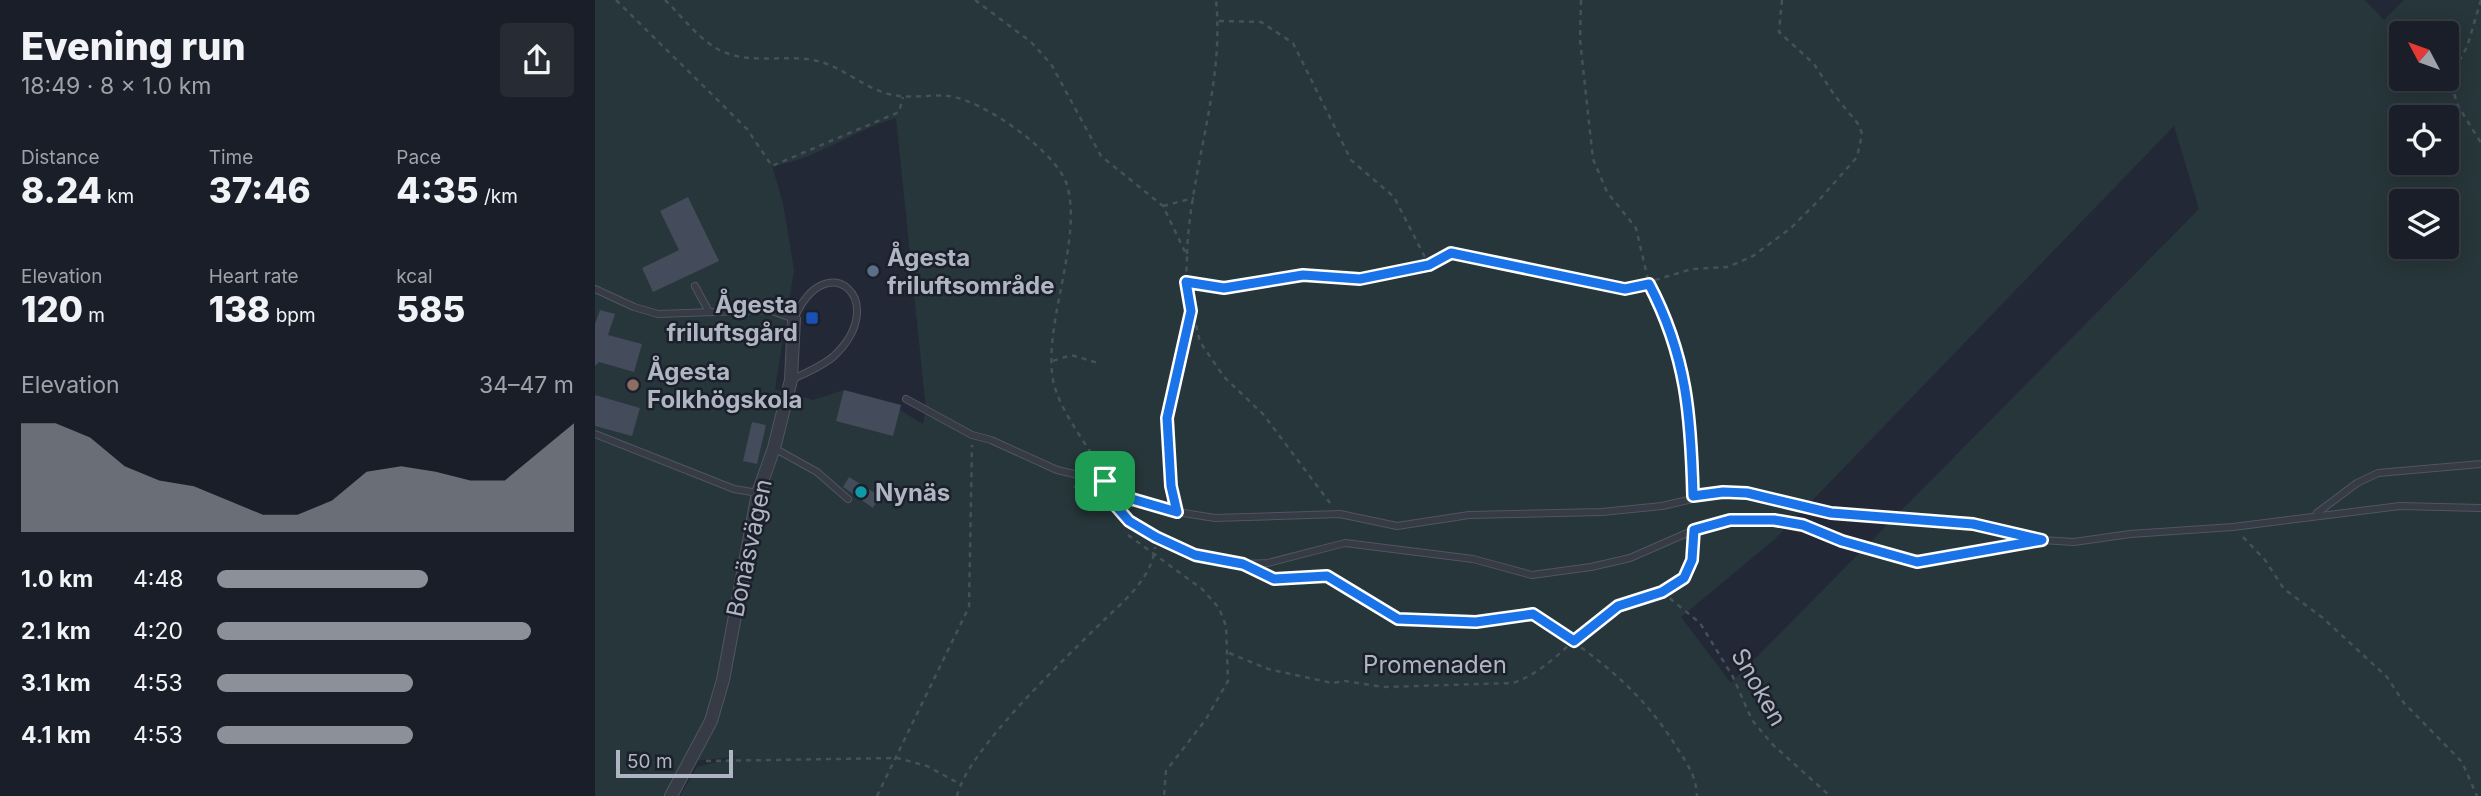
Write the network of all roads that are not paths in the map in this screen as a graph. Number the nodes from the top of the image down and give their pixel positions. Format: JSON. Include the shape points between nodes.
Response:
{"nodes":[{"id":1,"x":695,"y":286,"type":"dead end"},
{"id":2,"x":595,"y":289,"type":"edge"},
{"id":3,"x":709,"y":312,"type":"junction"},
{"id":4,"x":794,"y":319,"type":"junction"},
{"id":5,"x":791,"y":380,"type":"junction"},
{"id":6,"x":906,"y":399,"type":"dead end"},
{"id":7,"x":595,"y":434,"type":"edge"},
{"id":8,"x":774,"y":448,"type":"junction"},
{"id":9,"x":2481,"y":464,"type":"edge"},
{"id":10,"x":1105,"y":481,"type":"junction"},
{"id":11,"x":758,"y":493,"type":"junction"},
{"id":12,"x":848,"y":499,"type":"dead end"},
{"id":13,"x":1805,"y":508,"type":"junction"},
{"id":14,"x":2481,"y":508,"type":"edge"},
{"id":15,"x":2316,"y":514,"type":"junction"},
{"id":16,"x":1803,"y":525,"type":"junction"},
{"id":17,"x":2042,"y":540,"type":"junction"},
{"id":18,"x":671,"y":796,"type":"edge"}],
"edges":[{"from":1,"to":3,"type":"lane"},
{"from":2,"to":3,"type":"lane","via":[[658,314]]},
{"from":3,"to":4,"type":"lane","via":[[769,310]]},
{"from":4,"to":5,"type":"street","name":"Bonäsvägen"},
{"from":4,"to":5,"type":"lane","via":[[803,299],[817,286],[833,280],[846,284],[856,295],[857,323],[848,340],[832,358]]},
{"from":5,"to":8,"type":"street","name":"Bonäsvägen"},
{"from":6,"to":10,"type":"lane","via":[[972,435],[1057,470]]},
{"from":7,"to":11,"type":"lane","via":[[734,489]]},
{"from":8,"to":11,"type":"street","name":"Bonäsvägen"},
{"from":8,"to":12,"type":"lane","via":[[817,472]]},
{"from":9,"to":15,"type":"lane","via":[[2378,473],[2357,482]]},
{"from":10,"to":13,"type":"lane","via":[[1132,499],[1215,518],[1341,514],[1397,526],[1469,515],[1662,506],[1723,492],[1747,493]]},
{"from":10,"to":16,"type":"lane","via":[[1115,505],[1138,527],[1195,555],[1243,564],[1268,563],[1345,543],[1473,559],[1532,575],[1630,558],[1694,530],[1753,518]]},
{"from":11,"to":18,"type":"street","name":"Bonäsvägen","via":[[723,680],[711,721]]},
{"from":13,"to":16,"type":"lane"},
{"from":13,"to":17,"type":"lane","via":[[1973,524]]},
{"from":14,"to":15,"type":"lane","via":[[2400,506]]},
{"from":15,"to":17,"type":"lane","via":[[2233,527],[2074,542]]},
{"from":16,"to":17,"type":"lane","via":[[1917,562]]}]}
